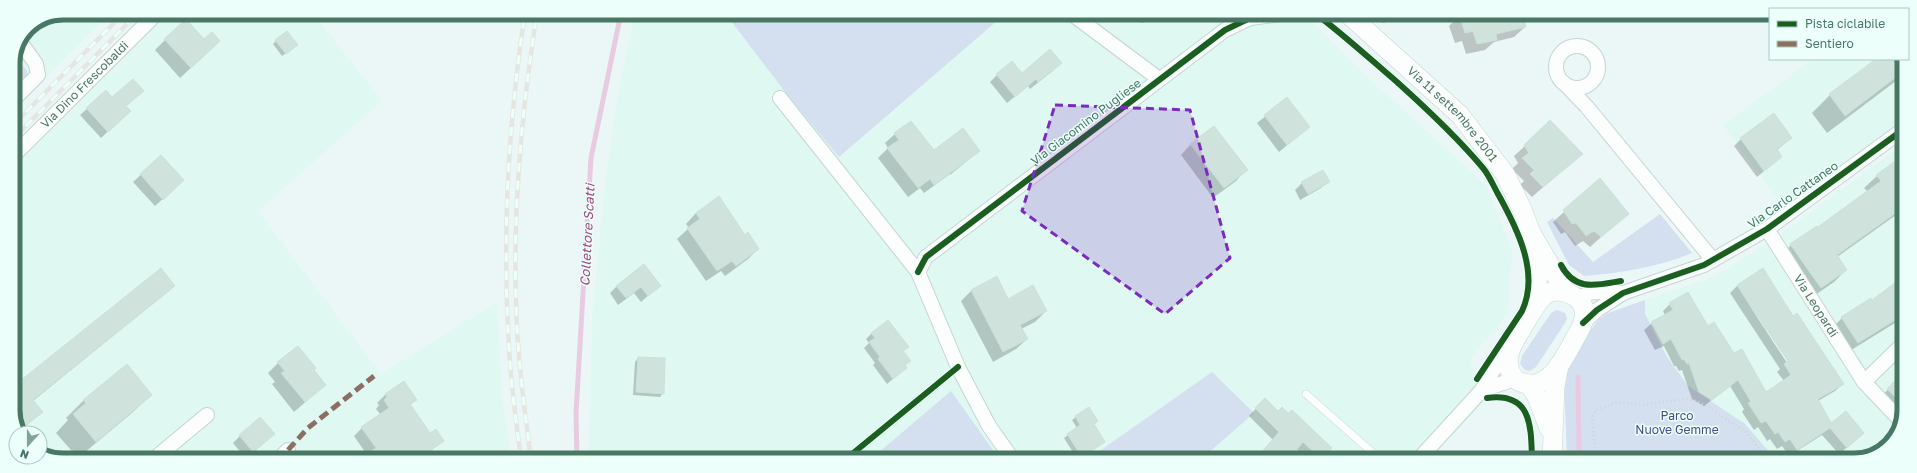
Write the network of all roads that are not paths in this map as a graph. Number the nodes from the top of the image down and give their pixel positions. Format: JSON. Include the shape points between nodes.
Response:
{"nodes":[{"id":1,"x":149,"y":20,"type":"edge"},
{"id":2,"x":1080,"y":20,"type":"edge"},
{"id":3,"x":1246,"y":20,"type":"edge"},
{"id":4,"x":1355,"y":20,"type":"edge"},
{"id":5,"x":23,"y":46,"type":"edge"},
{"id":6,"x":1159,"y":80,"type":"junction"},
{"id":7,"x":1564,"y":83,"type":"junction"},
{"id":8,"x":1585,"y":86,"type":"junction"},
{"id":9,"x":20,"y":93,"type":"edge"},
{"id":10,"x":780,"y":98,"type":"dead end"},
{"id":11,"x":1587,"y":107,"type":"junction"},
{"id":12,"x":1897,"y":134,"type":"edge"},
{"id":13,"x":20,"y":149,"type":"edge"},
{"id":14,"x":1767,"y":229,"type":"junction"},
{"id":15,"x":1531,"y":233,"type":"junction"},
{"id":16,"x":1713,"y":260,"type":"junction"},
{"id":17,"x":918,"y":272,"type":"junction"},
{"id":18,"x":1623,"y":293,"type":"junction"},
{"id":19,"x":1572,"y":295,"type":"junction"},
{"id":20,"x":1536,"y":305,"type":"junction"},
{"id":21,"x":1583,"y":323,"type":"junction"},
{"id":22,"x":1897,"y":350,"type":"edge"},
{"id":23,"x":1509,"y":352,"type":"junction"},
{"id":24,"x":1559,"y":365,"type":"junction"},
{"id":25,"x":1522,"y":381,"type":"junction"},
{"id":26,"x":1864,"y":382,"type":"junction"},
{"id":27,"x":1482,"y":390,"type":"junction"},
{"id":28,"x":1306,"y":394,"type":"dead end"},
{"id":29,"x":207,"y":415,"type":"dead end"},
{"id":30,"x":1896,"y":416,"type":"edge"},
{"id":31,"x":1552,"y":436,"type":"junction"},
{"id":32,"x":161,"y":453,"type":"edge"},
{"id":33,"x":1008,"y":453,"type":"edge"},
{"id":34,"x":1373,"y":453,"type":"edge"},
{"id":35,"x":1424,"y":453,"type":"edge"},
{"id":36,"x":1552,"y":453,"type":"edge"}],
"edges":[{"from":1,"to":13,"type":"street","name":"Via Dino Frescobaldi"},
{"from":2,"to":6,"type":"street","name":"Via Giacomino Pugliese"},
{"from":3,"to":6,"type":"street","name":"Via Giacomino Pugliese","via":[[1225,30]]},
{"from":4,"to":15,"type":"main road","name":"Via 11 settembre 2001","via":[[1460,115],[1505,174]]},
{"from":5,"to":9,"type":"street","via":[[36,64],[38,76]]},
{"from":6,"to":17,"type":"street","name":"Via Giacomino Pugliese","via":[[926,257]]},
{"from":7,"to":8,"type":"street","via":[[1576,88]]},
{"from":7,"to":8,"type":"street","via":[[1557,71],[1558,58],[1567,48],[1580,46],[1592,52],[1598,64],[1595,77]]},
{"from":7,"to":11,"type":"street"},
{"from":8,"to":11,"type":"street"},
{"from":10,"to":17,"type":"street"},
{"from":11,"to":16,"type":"street"},
{"from":12,"to":14,"type":"street","name":"Via Carlo Cattaneo"},
{"from":14,"to":16,"type":"street","name":"Via Carlo Cattaneo"},
{"from":14,"to":26,"type":"street","name":"Via Leopardi"},
{"from":15,"to":19,"type":"main road","name":"Via 11 settembre 2001"},
{"from":15,"to":20,"type":"main road","name":"Via 11 settembre 2001","via":[[1538,269]]},
{"from":16,"to":18,"type":"street","name":"Via Carlo Cattaneo"},
{"from":17,"to":33,"type":"street","via":[[962,374],[989,426]]},
{"from":18,"to":19,"type":"street","name":"Via Carlo Cattaneo","via":[[1590,292]]},
{"from":18,"to":21,"type":"street","name":"Via Carlo Cattaneo"},
{"from":19,"to":20,"type":"main road","name":"Via 11 settembre 2001","via":[[1554,291],[1546,294]]},
{"from":19,"to":21,"type":"main road","name":"Via 11 settembre 2001","via":[[1584,306]]},
{"from":20,"to":23,"type":"main road","name":"Via 11 settembre 2001"},
{"from":21,"to":24,"type":"main road"},
{"from":22,"to":26,"type":"street"},
{"from":23,"to":25,"type":"main road","via":[[1510,372]]},
{"from":23,"to":27,"type":"street","via":[[1492,372]]},
{"from":24,"to":25,"type":"main road","via":[[1545,380],[1538,383]]},
{"from":24,"to":31,"type":"main road","via":[[1554,387]]},
{"from":25,"to":27,"type":"street"},
{"from":25,"to":31,"type":"main road","via":[[1538,397]]},
{"from":26,"to":30,"type":"street","name":"Via Leopardi"},
{"from":27,"to":35,"type":"street"},
{"from":28,"to":34,"type":"lane"},
{"from":29,"to":32,"type":"street"},
{"from":31,"to":36,"type":"main road"}]}
